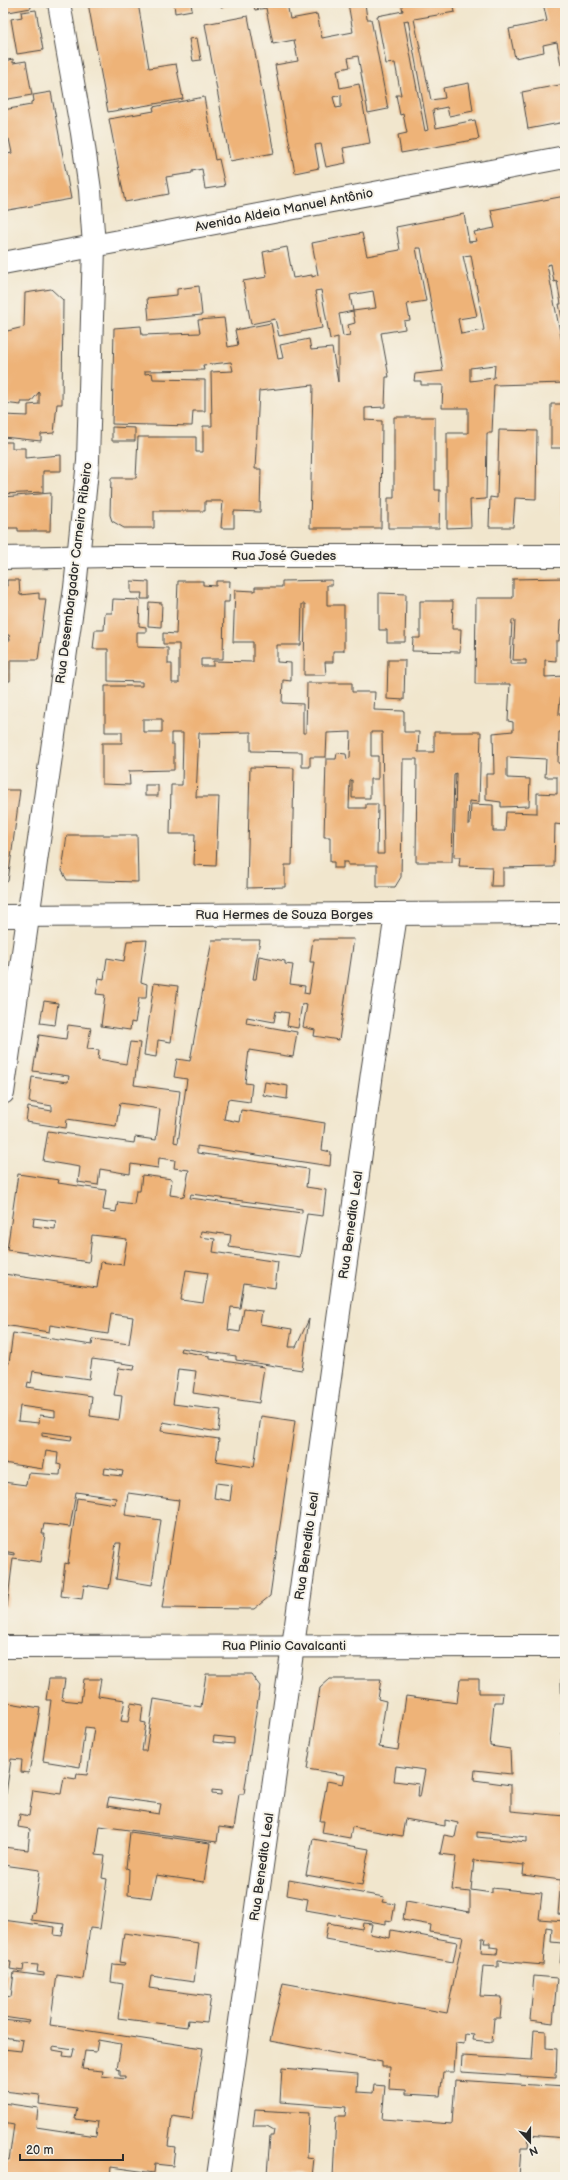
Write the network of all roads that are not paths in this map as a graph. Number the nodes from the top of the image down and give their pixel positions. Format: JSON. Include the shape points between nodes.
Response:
{"nodes":[{"id":1,"x":59,"y":3,"type":"edge"},
{"id":2,"x":565,"y":157,"type":"edge"},
{"id":3,"x":94,"y":246,"type":"junction"},
{"id":4,"x":3,"y":263,"type":"edge"},
{"id":5,"x":79,"y":556,"type":"junction"},
{"id":6,"x":565,"y":556,"type":"edge"},
{"id":7,"x":3,"y":558,"type":"edge"},
{"id":8,"x":565,"y":913,"type":"edge"},
{"id":9,"x":396,"y":915,"type":"junction"},
{"id":10,"x":3,"y":916,"type":"edge"},
{"id":11,"x":29,"y":917,"type":"junction"},
{"id":12,"x":3,"y":1093,"type":"edge"},
{"id":13,"x":294,"y":1646,"type":"junction"},
{"id":14,"x":565,"y":1646,"type":"edge"},
{"id":15,"x":3,"y":1647,"type":"edge"},
{"id":16,"x":218,"y":2177,"type":"edge"}],
"edges":[{"from":1,"to":3,"type":"street","name":"Rua Desembargador Carneiro Ribeiro","via":[[82,133]]},
{"from":2,"to":3,"type":"street","name":"Avenida Aldeia Manuel Antônio"},
{"from":3,"to":4,"type":"street","name":"Avenida Aldeia Manuel Antônio"},
{"from":3,"to":5,"type":"street","name":"Rua Desembargador Carneiro Ribeiro","via":[[88,461]]},
{"from":5,"to":6,"type":"street","name":"Rua José Guedes"},
{"from":5,"to":7,"type":"street","name":"Rua José Guedes"},
{"from":5,"to":11,"type":"street","name":"Rua Desembargador Carneiro Ribeiro"},
{"from":8,"to":9,"type":"street","name":"Rua Hermes de Souza Borges"},
{"from":9,"to":11,"type":"street","name":"Rua Hermes de Souza Borges"},
{"from":9,"to":13,"type":"street","name":"Rua Benedito Leal"},
{"from":10,"to":11,"type":"street","name":"Rua Hermes de Souza Borges"},
{"from":11,"to":12,"type":"street","name":"Rua Desembargador Carneiro Ribeiro"},
{"from":13,"to":14,"type":"street","name":"Rua Plinio Cavalcanti"},
{"from":13,"to":15,"type":"street","name":"Rua Plinio Cavalcanti"},
{"from":13,"to":16,"type":"street","name":"Rua Benedito Leal"}]}
